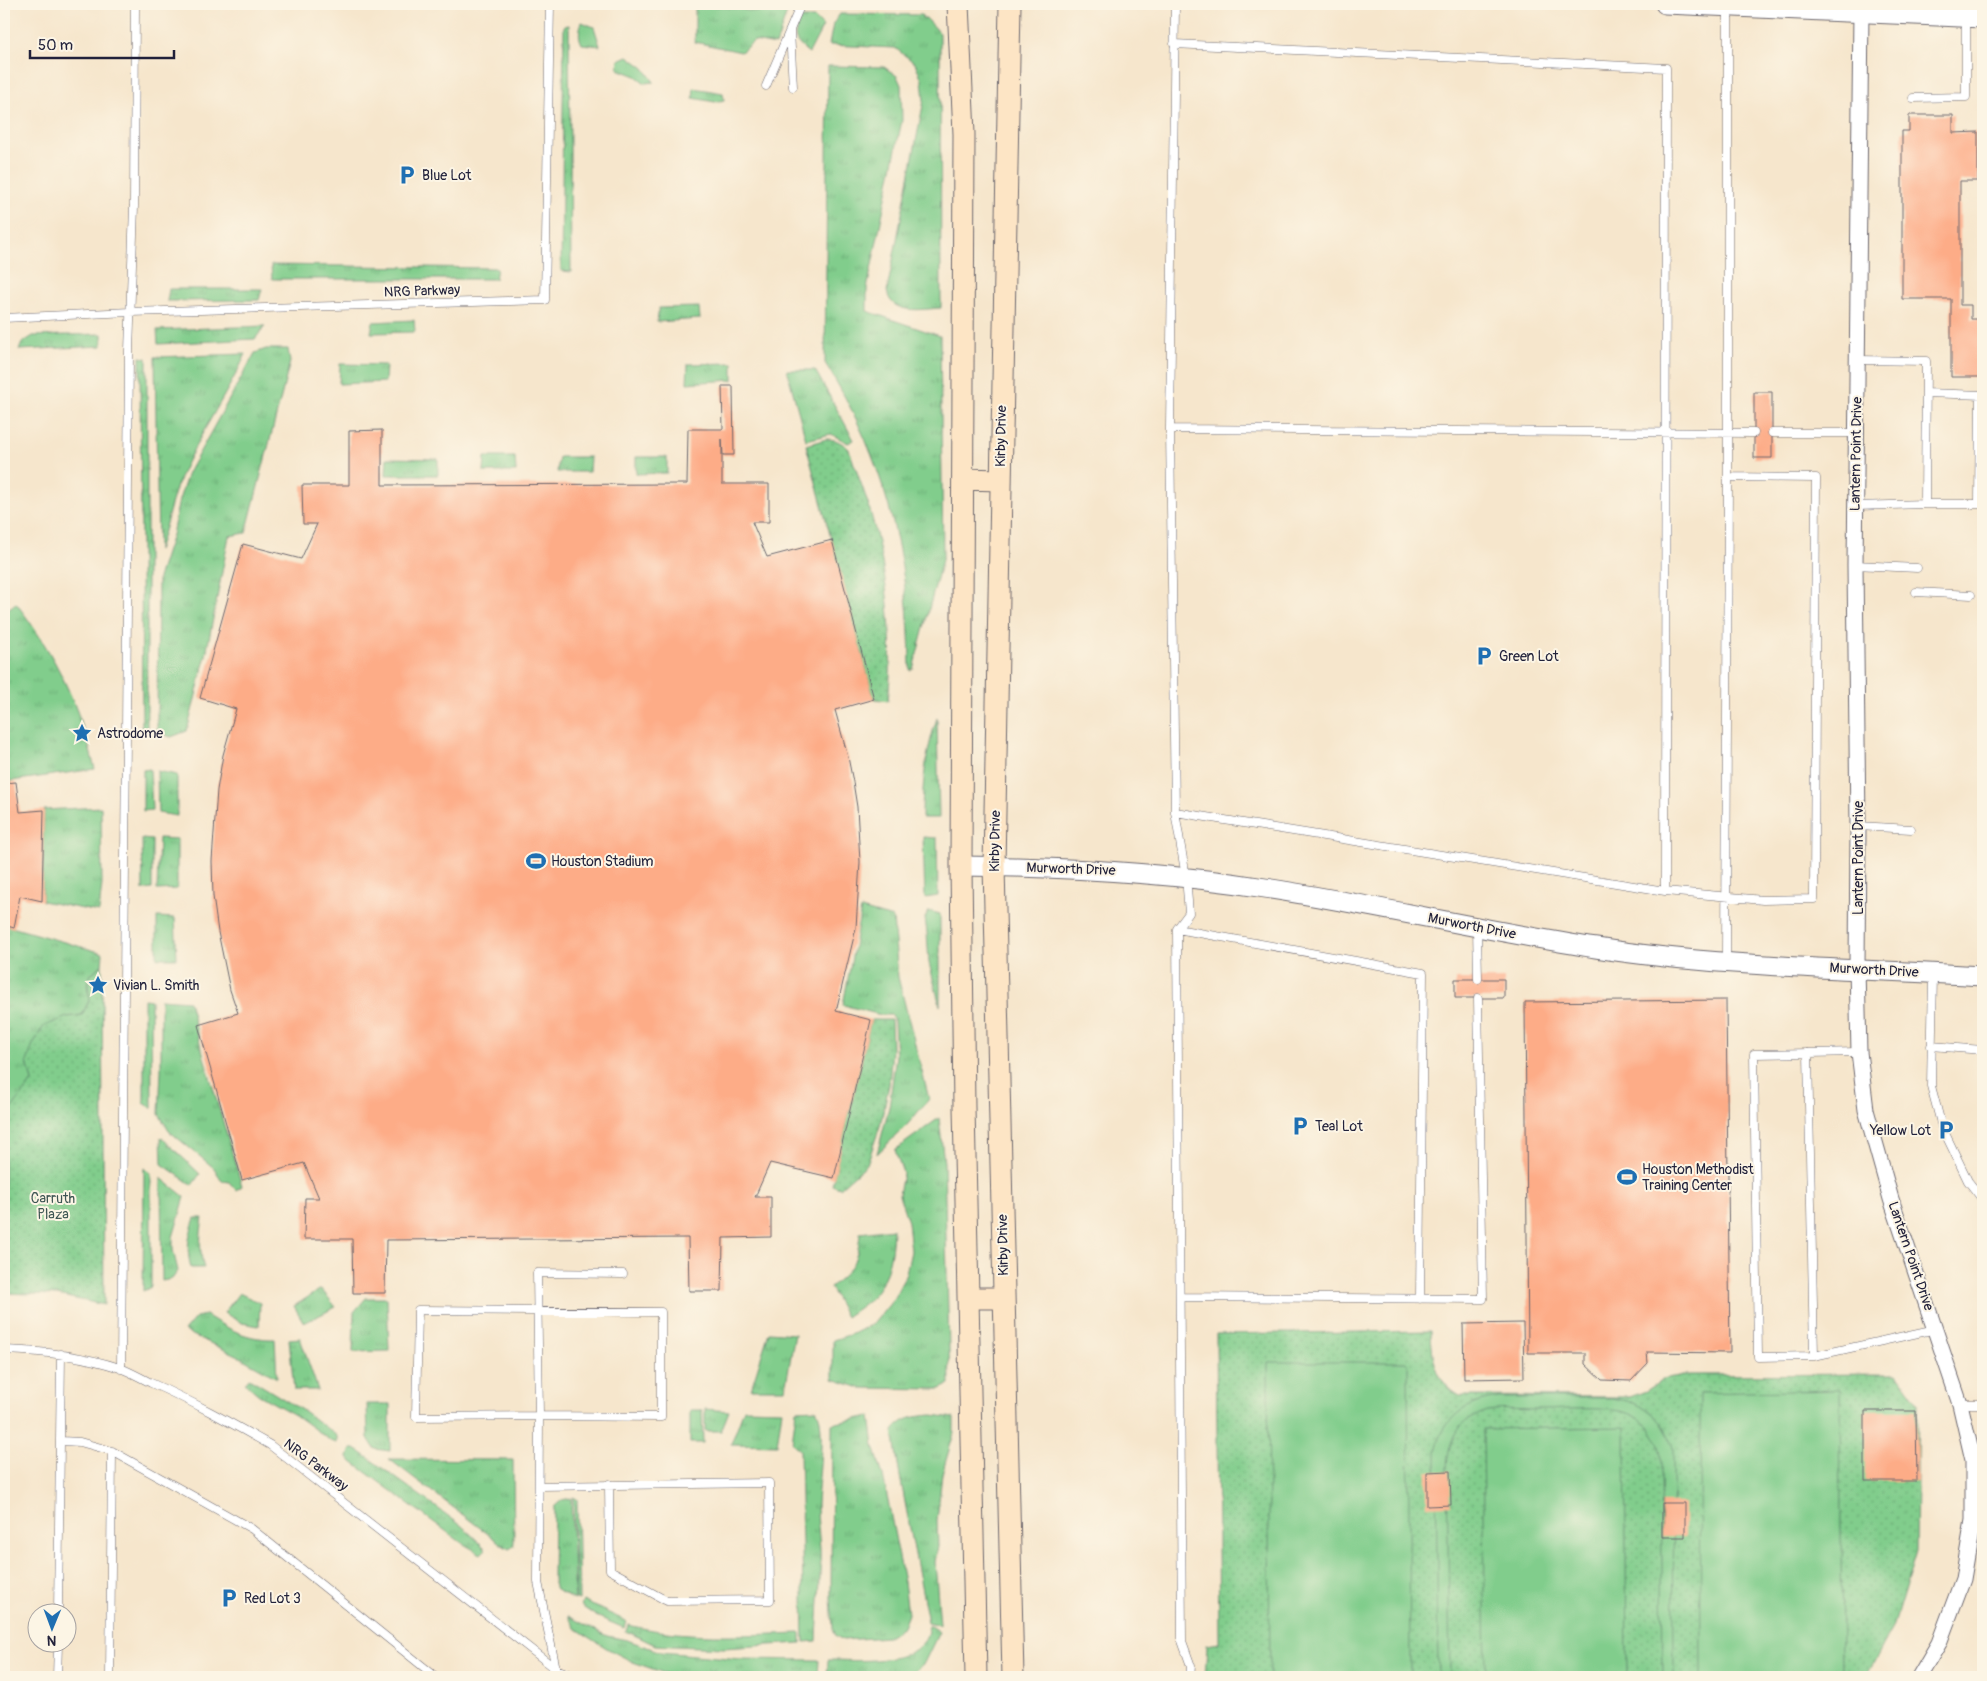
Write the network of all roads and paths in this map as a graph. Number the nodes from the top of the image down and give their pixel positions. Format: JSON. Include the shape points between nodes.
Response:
{"nodes":[{"id":1,"x":135,"y":4,"type":"edge"},
{"id":2,"x":550,"y":4,"type":"edge"},
{"id":3,"x":800,"y":4,"type":"edge"},
{"id":4,"x":958,"y":4,"type":"edge"},
{"id":5,"x":1010,"y":4,"type":"edge"},
{"id":6,"x":1175,"y":4,"type":"edge"},
{"id":7,"x":1665,"y":4,"type":"edge"},
{"id":8,"x":1728,"y":6,"type":"junction"},
{"id":9,"x":1862,"y":12,"type":"junction"},
{"id":10,"x":1975,"y":17,"type":"edge"},
{"id":11,"x":790,"y":29,"type":"junction"},
{"id":12,"x":1174,"y":44,"type":"junction"},
{"id":13,"x":766,"y":86,"type":"dead end"},
{"id":14,"x":793,"y":87,"type":"dead end"},
{"id":15,"x":1913,"y":98,"type":"dead end"},
{"id":16,"x":130,"y":312,"type":"junction"},
{"id":17,"x":4,"y":318,"type":"edge"},
{"id":18,"x":1857,"y":360,"type":"junction"},
{"id":19,"x":1926,"y":393,"type":"junction"},
{"id":20,"x":1982,"y":395,"type":"edge"},
{"id":21,"x":1170,"y":429,"type":"junction"},
{"id":22,"x":1666,"y":432,"type":"junction"},
{"id":23,"x":1728,"y":432,"type":"junction"},
{"id":24,"x":1754,"y":433,"type":"dead end"},
{"id":25,"x":1772,"y":433,"type":"dead end"},
{"id":26,"x":1856,"y":433,"type":"junction"},
{"id":27,"x":1728,"y":477,"type":"junction"},
{"id":28,"x":964,"y":479,"type":"junction"},
{"id":29,"x":1000,"y":480,"type":"junction"},
{"id":30,"x":1925,"y":504,"type":"junction"},
{"id":31,"x":1981,"y":504,"type":"edge"},
{"id":32,"x":1855,"y":506,"type":"junction"},
{"id":33,"x":1855,"y":565,"type":"junction"},
{"id":34,"x":1917,"y":568,"type":"dead end"},
{"id":35,"x":1916,"y":592,"type":"dead end"},
{"id":36,"x":1971,"y":594,"type":"dead end"},
{"id":37,"x":1176,"y":812,"type":"junction"},
{"id":38,"x":1858,"y":826,"type":"junction"},
{"id":39,"x":1912,"y":829,"type":"dead end"},
{"id":40,"x":961,"y":866,"type":"junction"},
{"id":41,"x":994,"y":866,"type":"junction"},
{"id":42,"x":1186,"y":877,"type":"junction"},
{"id":43,"x":1665,"y":891,"type":"junction"},
{"id":44,"x":1726,"y":897,"type":"junction"},
{"id":45,"x":1477,"y":927,"type":"junction"},
{"id":46,"x":1177,"y":928,"type":"junction"},
{"id":47,"x":1726,"y":962,"type":"junction"},
{"id":48,"x":1857,"y":968,"type":"junction"},
{"id":49,"x":1933,"y":973,"type":"junction"},
{"id":50,"x":1983,"y":976,"type":"edge"},
{"id":51,"x":1478,"y":979,"type":"dead end"},
{"id":52,"x":1478,"y":998,"type":"dead end"},
{"id":53,"x":1931,"y":1046,"type":"junction"},
{"id":54,"x":1983,"y":1050,"type":"edge"},
{"id":55,"x":1859,"y":1052,"type":"junction"},
{"id":56,"x":1808,"y":1053,"type":"junction"},
{"id":57,"x":1983,"y":1200,"type":"edge"},
{"id":58,"x":623,"y":1274,"type":"dead end"},
{"id":59,"x":968,"y":1298,"type":"junction"},
{"id":60,"x":1004,"y":1298,"type":"junction"},
{"id":61,"x":1180,"y":1298,"type":"junction"},
{"id":62,"x":1420,"y":1298,"type":"junction"},
{"id":63,"x":538,"y":1310,"type":"junction"},
{"id":64,"x":1936,"y":1328,"type":"junction"},
{"id":65,"x":4,"y":1350,"type":"edge"},
{"id":66,"x":61,"y":1354,"type":"junction"},
{"id":67,"x":1814,"y":1356,"type":"junction"},
{"id":68,"x":121,"y":1368,"type":"junction"},
{"id":69,"x":1960,"y":1404,"type":"junction"},
{"id":70,"x":1983,"y":1404,"type":"edge"},
{"id":71,"x":539,"y":1416,"type":"junction"},
{"id":72,"x":61,"y":1441,"type":"junction"},
{"id":73,"x":112,"y":1451,"type":"junction"},
{"id":74,"x":608,"y":1484,"type":"junction"},
{"id":75,"x":539,"y":1486,"type":"junction"},
{"id":76,"x":58,"y":1604,"type":"edge"},
{"id":77,"x":58,"y":1654,"type":"edge"},
{"id":78,"x":556,"y":1669,"type":"junction"},
{"id":79,"x":57,"y":1677,"type":"edge"},
{"id":80,"x":110,"y":1677,"type":"edge"},
{"id":81,"x":436,"y":1677,"type":"edge"},
{"id":82,"x":551,"y":1677,"type":"edge"},
{"id":83,"x":576,"y":1677,"type":"edge"},
{"id":84,"x":976,"y":1677,"type":"edge"},
{"id":85,"x":1013,"y":1677,"type":"edge"},
{"id":86,"x":1190,"y":1677,"type":"edge"},
{"id":87,"x":1919,"y":1677,"type":"edge"}],
"edges":[{"from":1,"to":16,"type":"lane"},
{"from":2,"to":16,"type":"lane","name":"NRG Parkway","via":[[545,300]]},
{"from":3,"to":11,"type":"lane"},
{"from":4,"to":28,"type":"main road","via":[[964,134]]},
{"from":5,"to":29,"type":"main road","name":"Kirby Drive"},
{"from":6,"to":12,"type":"lane"},
{"from":7,"to":8,"type":"street"},
{"from":8,"to":9,"type":"street"},
{"from":8,"to":23,"type":"lane"},
{"from":9,"to":10,"type":"street","via":[[1945,13]]},
{"from":9,"to":18,"type":"street","name":"Lantern Point Drive"},
{"from":10,"to":15,"type":"lane","via":[[1966,97]]},
{"from":11,"to":13,"type":"lane"},
{"from":11,"to":14,"type":"lane"},
{"from":12,"to":21,"type":"lane"},
{"from":12,"to":22,"type":"lane","via":[[1666,68]]},
{"from":16,"to":17,"type":"lane","name":"NRG Parkway"},
{"from":16,"to":68,"type":"lane"},
{"from":18,"to":19,"type":"lane","via":[[1926,361]]},
{"from":18,"to":26,"type":"street","name":"Lantern Point Drive"},
{"from":19,"to":20,"type":"lane"},
{"from":19,"to":30,"type":"lane"},
{"from":20,"to":31,"type":"lane"},
{"from":21,"to":22,"type":"lane"},
{"from":21,"to":37,"type":"lane"},
{"from":22,"to":23,"type":"lane"},
{"from":22,"to":43,"type":"lane"},
{"from":23,"to":24,"type":"lane"},
{"from":23,"to":27,"type":"lane"},
{"from":25,"to":26,"type":"lane"},
{"from":26,"to":32,"type":"street","name":"Lantern Point Drive"},
{"from":27,"to":44,"type":"lane"},
{"from":27,"to":44,"type":"lane","via":[[1816,478],[1814,899]]},
{"from":28,"to":29,"type":"main road"},
{"from":28,"to":40,"type":"main road"},
{"from":29,"to":41,"type":"main road","name":"Kirby Drive"},
{"from":30,"to":31,"type":"lane"},
{"from":30,"to":32,"type":"lane"},
{"from":32,"to":33,"type":"street","name":"Lantern Point Drive"},
{"from":33,"to":34,"type":"lane"},
{"from":33,"to":38,"type":"street","name":"Lantern Point Drive"},
{"from":35,"to":36,"type":"lane"},
{"from":37,"to":42,"type":"lane"},
{"from":37,"to":43,"type":"lane"},
{"from":38,"to":39,"type":"lane"},
{"from":38,"to":48,"type":"street","name":"Lantern Point Drive"},
{"from":40,"to":41,"type":"street","name":"Murworth Drive"},
{"from":40,"to":59,"type":"main road"},
{"from":41,"to":42,"type":"street","name":"Murworth Drive","via":[[1113,870]]},
{"from":41,"to":60,"type":"main road","name":"Kirby Drive"},
{"from":42,"to":45,"type":"street","name":"Murworth Drive","via":[[1266,888]]},
{"from":42,"to":46,"type":"lane","via":[[1189,912]]},
{"from":43,"to":44,"type":"lane"},
{"from":44,"to":47,"type":"lane"},
{"from":45,"to":47,"type":"street","name":"Murworth Drive","via":[[1597,949]]},
{"from":45,"to":51,"type":"lane"},
{"from":46,"to":61,"type":"lane"},
{"from":46,"to":62,"type":"lane","via":[[1423,973]]},
{"from":47,"to":48,"type":"street","name":"Murworth Drive"},
{"from":48,"to":49,"type":"street","name":"Murworth Drive"},
{"from":48,"to":55,"type":"street","name":"Lantern Point Drive"},
{"from":49,"to":50,"type":"street","name":"Murworth Drive"},
{"from":49,"to":53,"type":"lane"},
{"from":52,"to":62,"type":"lane","via":[[1483,1299]]},
{"from":53,"to":54,"type":"lane"},
{"from":53,"to":57,"type":"lane","via":[[1931,1086],[1942,1127],[1968,1181]]},
{"from":55,"to":56,"type":"lane"},
{"from":55,"to":64,"type":"street","name":"Lantern Point Drive","via":[[1866,1110],[1876,1146]]},
{"from":56,"to":67,"type":"lane"},
{"from":56,"to":67,"type":"lane","via":[[1754,1054],[1758,1357]]},
{"from":58,"to":63,"type":"lane","via":[[537,1273]]},
{"from":59,"to":60,"type":"main road"},
{"from":59,"to":84,"type":"main road"},
{"from":60,"to":85,"type":"main road","name":"Kirby Drive"},
{"from":61,"to":62,"type":"lane"},
{"from":61,"to":86,"type":"lane","via":[[1182,1641],[1192,1666]]},
{"from":63,"to":71,"type":"lane"},
{"from":63,"to":71,"type":"lane","via":[[661,1312],[661,1417]]},
{"from":63,"to":71,"type":"lane","via":[[418,1310],[416,1417]]},
{"from":64,"to":67,"type":"lane"},
{"from":64,"to":69,"type":"street","name":"Lantern Point Drive"},
{"from":65,"to":66,"type":"lane","name":"NRG Parkway"},
{"from":66,"to":68,"type":"lane","name":"NRG Parkway"},
{"from":66,"to":72,"type":"lane"},
{"from":68,"to":78,"type":"lane","name":"NRG Parkway","via":[[186,1398],[270,1445]]},
{"from":69,"to":70,"type":"lane"},
{"from":69,"to":87,"type":"street","name":"Lantern Point Drive","via":[[1973,1460],[1973,1520],[1963,1579],[1939,1643]]},
{"from":71,"to":75,"type":"lane"},
{"from":72,"to":73,"type":"lane","via":[[80,1442]]},
{"from":72,"to":76,"type":"lane"},
{"from":73,"to":80,"type":"lane"},
{"from":73,"to":81,"type":"lane","via":[[252,1528]]},
{"from":74,"to":74,"type":"lane","via":[[769,1483],[770,1600],[667,1601],[610,1570]]},
{"from":74,"to":75,"type":"lane"},
{"from":75,"to":78,"type":"lane","via":[[538,1582]]},
{"from":77,"to":79,"type":"lane"},
{"from":78,"to":82,"type":"lane"},
{"from":78,"to":83,"type":"lane","name":"NRG Parkway"}]}
